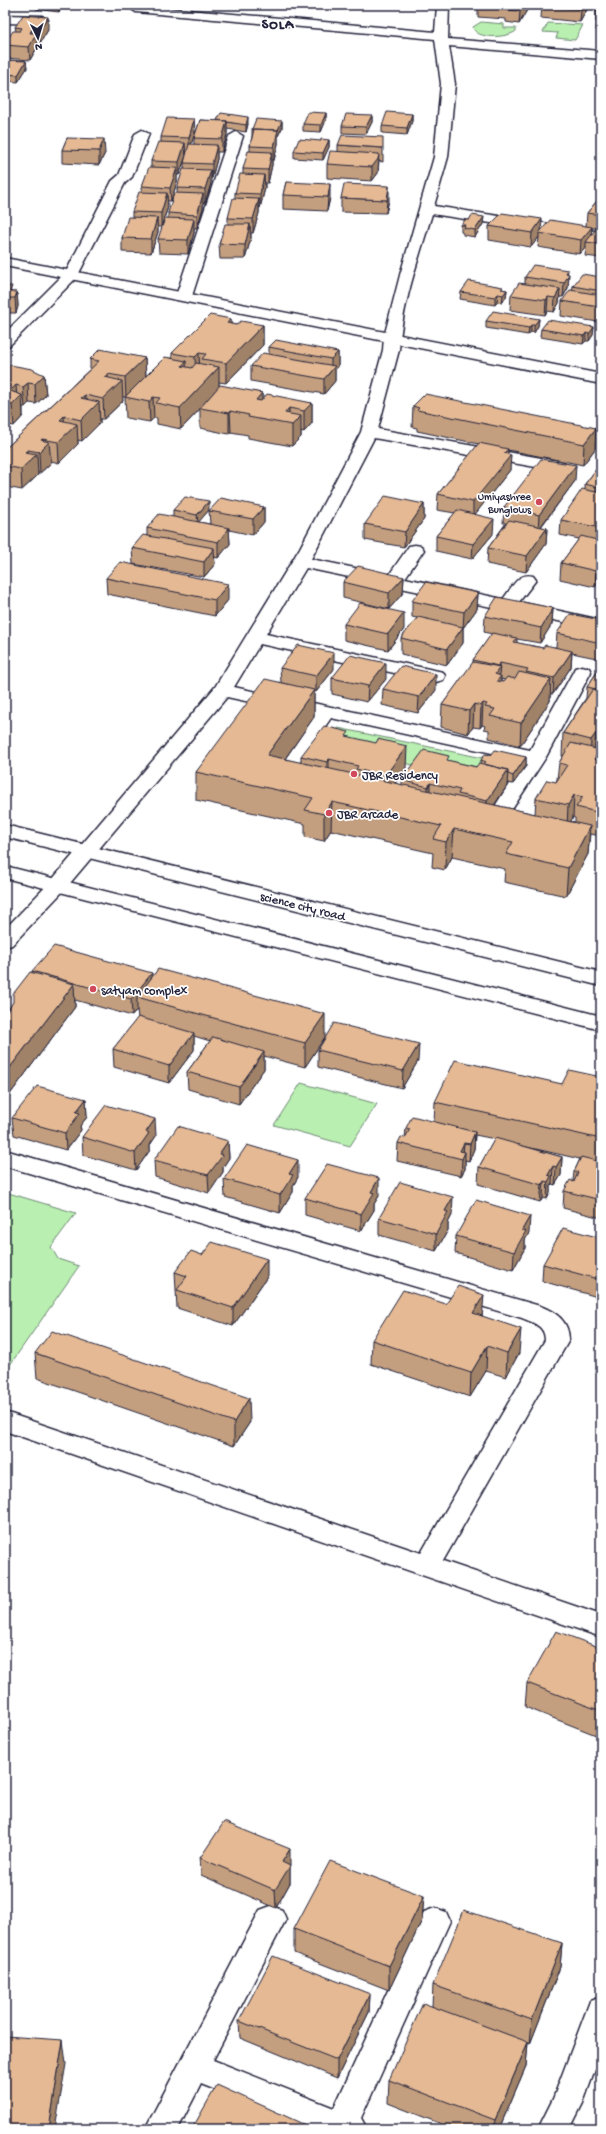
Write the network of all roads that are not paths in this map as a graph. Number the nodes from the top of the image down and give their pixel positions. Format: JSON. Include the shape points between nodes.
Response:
{"nodes":[{"id":1,"x":19,"y":5,"type":"edge"},
{"id":2,"x":443,"y":5,"type":"edge"},
{"id":3,"x":136,"y":8,"type":"dead end"},
{"id":4,"x":42,"y":20,"type":"edge"},
{"id":5,"x":7,"y":22,"type":"edge"},
{"id":6,"x":442,"y":39,"type":"junction"},
{"id":7,"x":601,"y":55,"type":"edge"},
{"id":8,"x":142,"y":134,"type":"dead end"},
{"id":9,"x":236,"y":136,"type":"dead end"},
{"id":10,"x":426,"y":209,"type":"junction"},
{"id":11,"x":601,"y":236,"type":"edge"},
{"id":12,"x":5,"y":262,"type":"edge"},
{"id":13,"x":72,"y":274,"type":"junction"},
{"id":14,"x":5,"y":275,"type":"edge"},
{"id":15,"x":60,"y":286,"type":"junction"},
{"id":16,"x":184,"y":296,"type":"junction"},
{"id":17,"x":5,"y":342,"type":"edge"},
{"id":18,"x":392,"y":344,"type":"junction"},
{"id":19,"x":601,"y":379,"type":"edge"},
{"id":20,"x":601,"y":391,"type":"edge"},
{"id":21,"x":368,"y":432,"type":"junction"},
{"id":22,"x":558,"y":466,"type":"edge"},
{"id":23,"x":415,"y":550,"type":"dead end"},
{"id":24,"x":301,"y":562,"type":"junction"},
{"id":25,"x":527,"y":580,"type":"dead end"},
{"id":26,"x":394,"y":581,"type":"junction"},
{"id":27,"x":508,"y":605,"type":"junction"},
{"id":28,"x":601,"y":625,"type":"edge"},
{"id":29,"x":255,"y":638,"type":"junction"},
{"id":30,"x":582,"y":672,"type":"dead end"},
{"id":31,"x":436,"y":676,"type":"edge"},
{"id":32,"x":223,"y":690,"type":"junction"},
{"id":33,"x":326,"y":712,"type":"junction"},
{"id":34,"x":536,"y":757,"type":"junction"},
{"id":35,"x":302,"y":784,"type":"edge"},
{"id":36,"x":470,"y":819,"type":"edge"},
{"id":37,"x":5,"y":831,"type":"edge"},
{"id":38,"x":87,"y":851,"type":"junction"},
{"id":39,"x":5,"y":872,"type":"edge"},
{"id":40,"x":58,"y":885,"type":"junction"},
{"id":41,"x":5,"y":941,"type":"edge"},
{"id":42,"x":601,"y":979,"type":"edge"},
{"id":43,"x":601,"y":1023,"type":"edge"},
{"id":44,"x":5,"y":1158,"type":"edge"},
{"id":45,"x":5,"y":1421,"type":"edge"},
{"id":46,"x":427,"y":1566,"type":"junction"},
{"id":47,"x":601,"y":1626,"type":"edge"},
{"id":48,"x":271,"y":1919,"type":"dead end"},
{"id":49,"x":435,"y":1921,"type":"dead end"},
{"id":50,"x":601,"y":2011,"type":"edge"},
{"id":51,"x":194,"y":2067,"type":"junction"},
{"id":52,"x":344,"y":2128,"type":"edge"},
{"id":53,"x":161,"y":2129,"type":"edge"},
{"id":54,"x":554,"y":2129,"type":"edge"}],
"edges":[{"from":1,"to":5,"type":"street"},
{"from":2,"to":6,"type":"street"},
{"from":3,"to":6,"type":"street"},
{"from":4,"to":5,"type":"street"},
{"from":6,"to":7,"type":"street"},
{"from":6,"to":10,"type":"street","via":[[448,84],[447,99],[441,157]]},
{"from":8,"to":13,"type":"street","via":[[125,177],[119,181]]},
{"from":9,"to":16,"type":"street"},
{"from":10,"to":11,"type":"street"},
{"from":10,"to":18,"type":"street","via":[[407,275]]},
{"from":12,"to":13,"type":"street"},
{"from":13,"to":15,"type":"street"},
{"from":13,"to":16,"type":"street"},
{"from":14,"to":15,"type":"street"},
{"from":15,"to":17,"type":"street"},
{"from":15,"to":18,"type":"street"},
{"from":16,"to":18,"type":"street"},
{"from":18,"to":19,"type":"street"},
{"from":18,"to":20,"type":"street"},
{"from":18,"to":21,"type":"street"},
{"from":21,"to":22,"type":"street"},
{"from":21,"to":24,"type":"street"},
{"from":23,"to":26,"type":"street"},
{"from":24,"to":26,"type":"street"},
{"from":24,"to":29,"type":"street"},
{"from":25,"to":27,"type":"street"},
{"from":26,"to":27,"type":"street"},
{"from":27,"to":28,"type":"street"},
{"from":29,"to":31,"type":"street"},
{"from":29,"to":32,"type":"street"},
{"from":30,"to":34,"type":"street"},
{"from":32,"to":33,"type":"street"},
{"from":32,"to":38,"type":"street"},
{"from":33,"to":34,"type":"street"},
{"from":33,"to":35,"type":"street","via":[[279,779]]},
{"from":34,"to":36,"type":"street","via":[[493,824]]},
{"from":37,"to":38,"type":"street","name":"science city road"},
{"from":38,"to":40,"type":"street"},
{"from":38,"to":42,"type":"street","name":"science city road"},
{"from":39,"to":40,"type":"street"},
{"from":40,"to":41,"type":"street"},
{"from":40,"to":43,"type":"street"},
{"from":44,"to":46,"type":"street","via":[[532,1312],[551,1320],[558,1331],[557,1340]]},
{"from":45,"to":46,"type":"street"},
{"from":46,"to":47,"type":"street"},
{"from":48,"to":51,"type":"street"},
{"from":49,"to":52,"type":"street"},
{"from":50,"to":54,"type":"street","via":[[567,2103]]},
{"from":51,"to":52,"type":"street"},
{"from":51,"to":53,"type":"street"}]}
